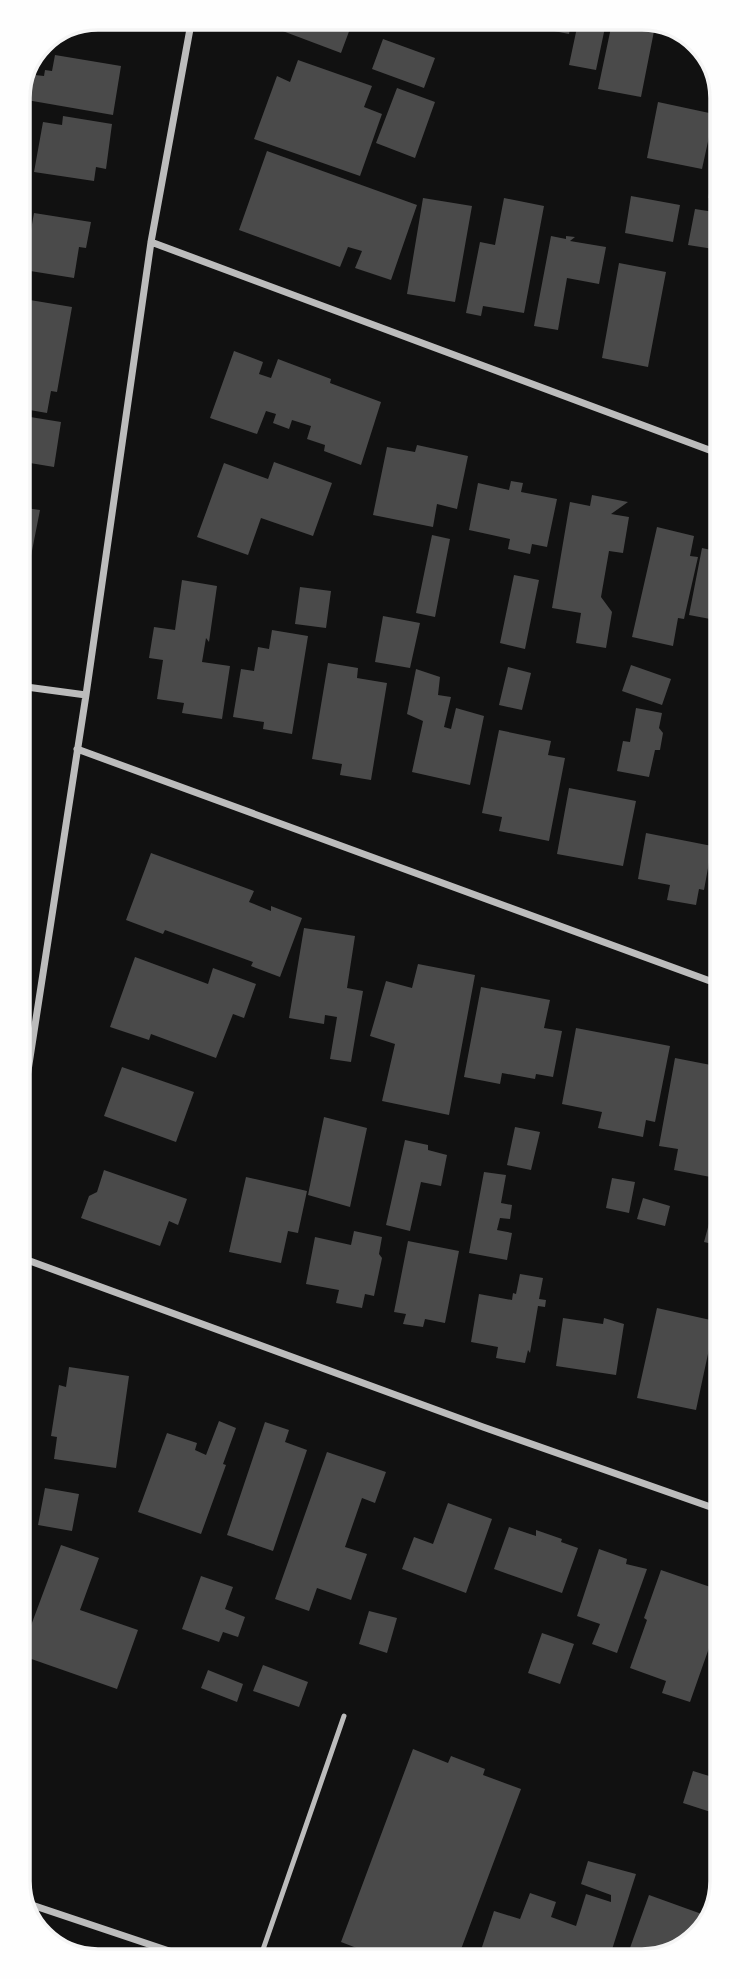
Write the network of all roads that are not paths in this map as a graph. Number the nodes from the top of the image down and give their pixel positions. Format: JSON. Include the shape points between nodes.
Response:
{"nodes":[{"id":1,"x":190,"y":30,"type":"edge"},
{"id":2,"x":151,"y":242,"type":"junction"},
{"id":3,"x":710,"y":450,"type":"edge"},
{"id":4,"x":30,"y":687,"type":"edge"},
{"id":5,"x":86,"y":695,"type":"junction"},
{"id":6,"x":77,"y":749,"type":"junction"},
{"id":7,"x":710,"y":981,"type":"edge"},
{"id":8,"x":30,"y":1057,"type":"edge"},
{"id":9,"x":30,"y":1262,"type":"edge"},
{"id":10,"x":710,"y":1507,"type":"edge"},
{"id":11,"x":344,"y":1716,"type":"dead end"},
{"id":12,"x":35,"y":1906,"type":"edge"},
{"id":13,"x":163,"y":1949,"type":"edge"},
{"id":14,"x":263,"y":1949,"type":"edge"}],
"edges":[{"from":1,"to":2,"type":"street"},
{"from":2,"to":3,"type":"street"},
{"from":2,"to":5,"type":"street"},
{"from":4,"to":5,"type":"street"},
{"from":5,"to":6,"type":"street"},
{"from":6,"to":7,"type":"street"},
{"from":6,"to":8,"type":"street"},
{"from":9,"to":10,"type":"street"},
{"from":11,"to":14,"type":"lane"},
{"from":12,"to":13,"type":"street"}]}
